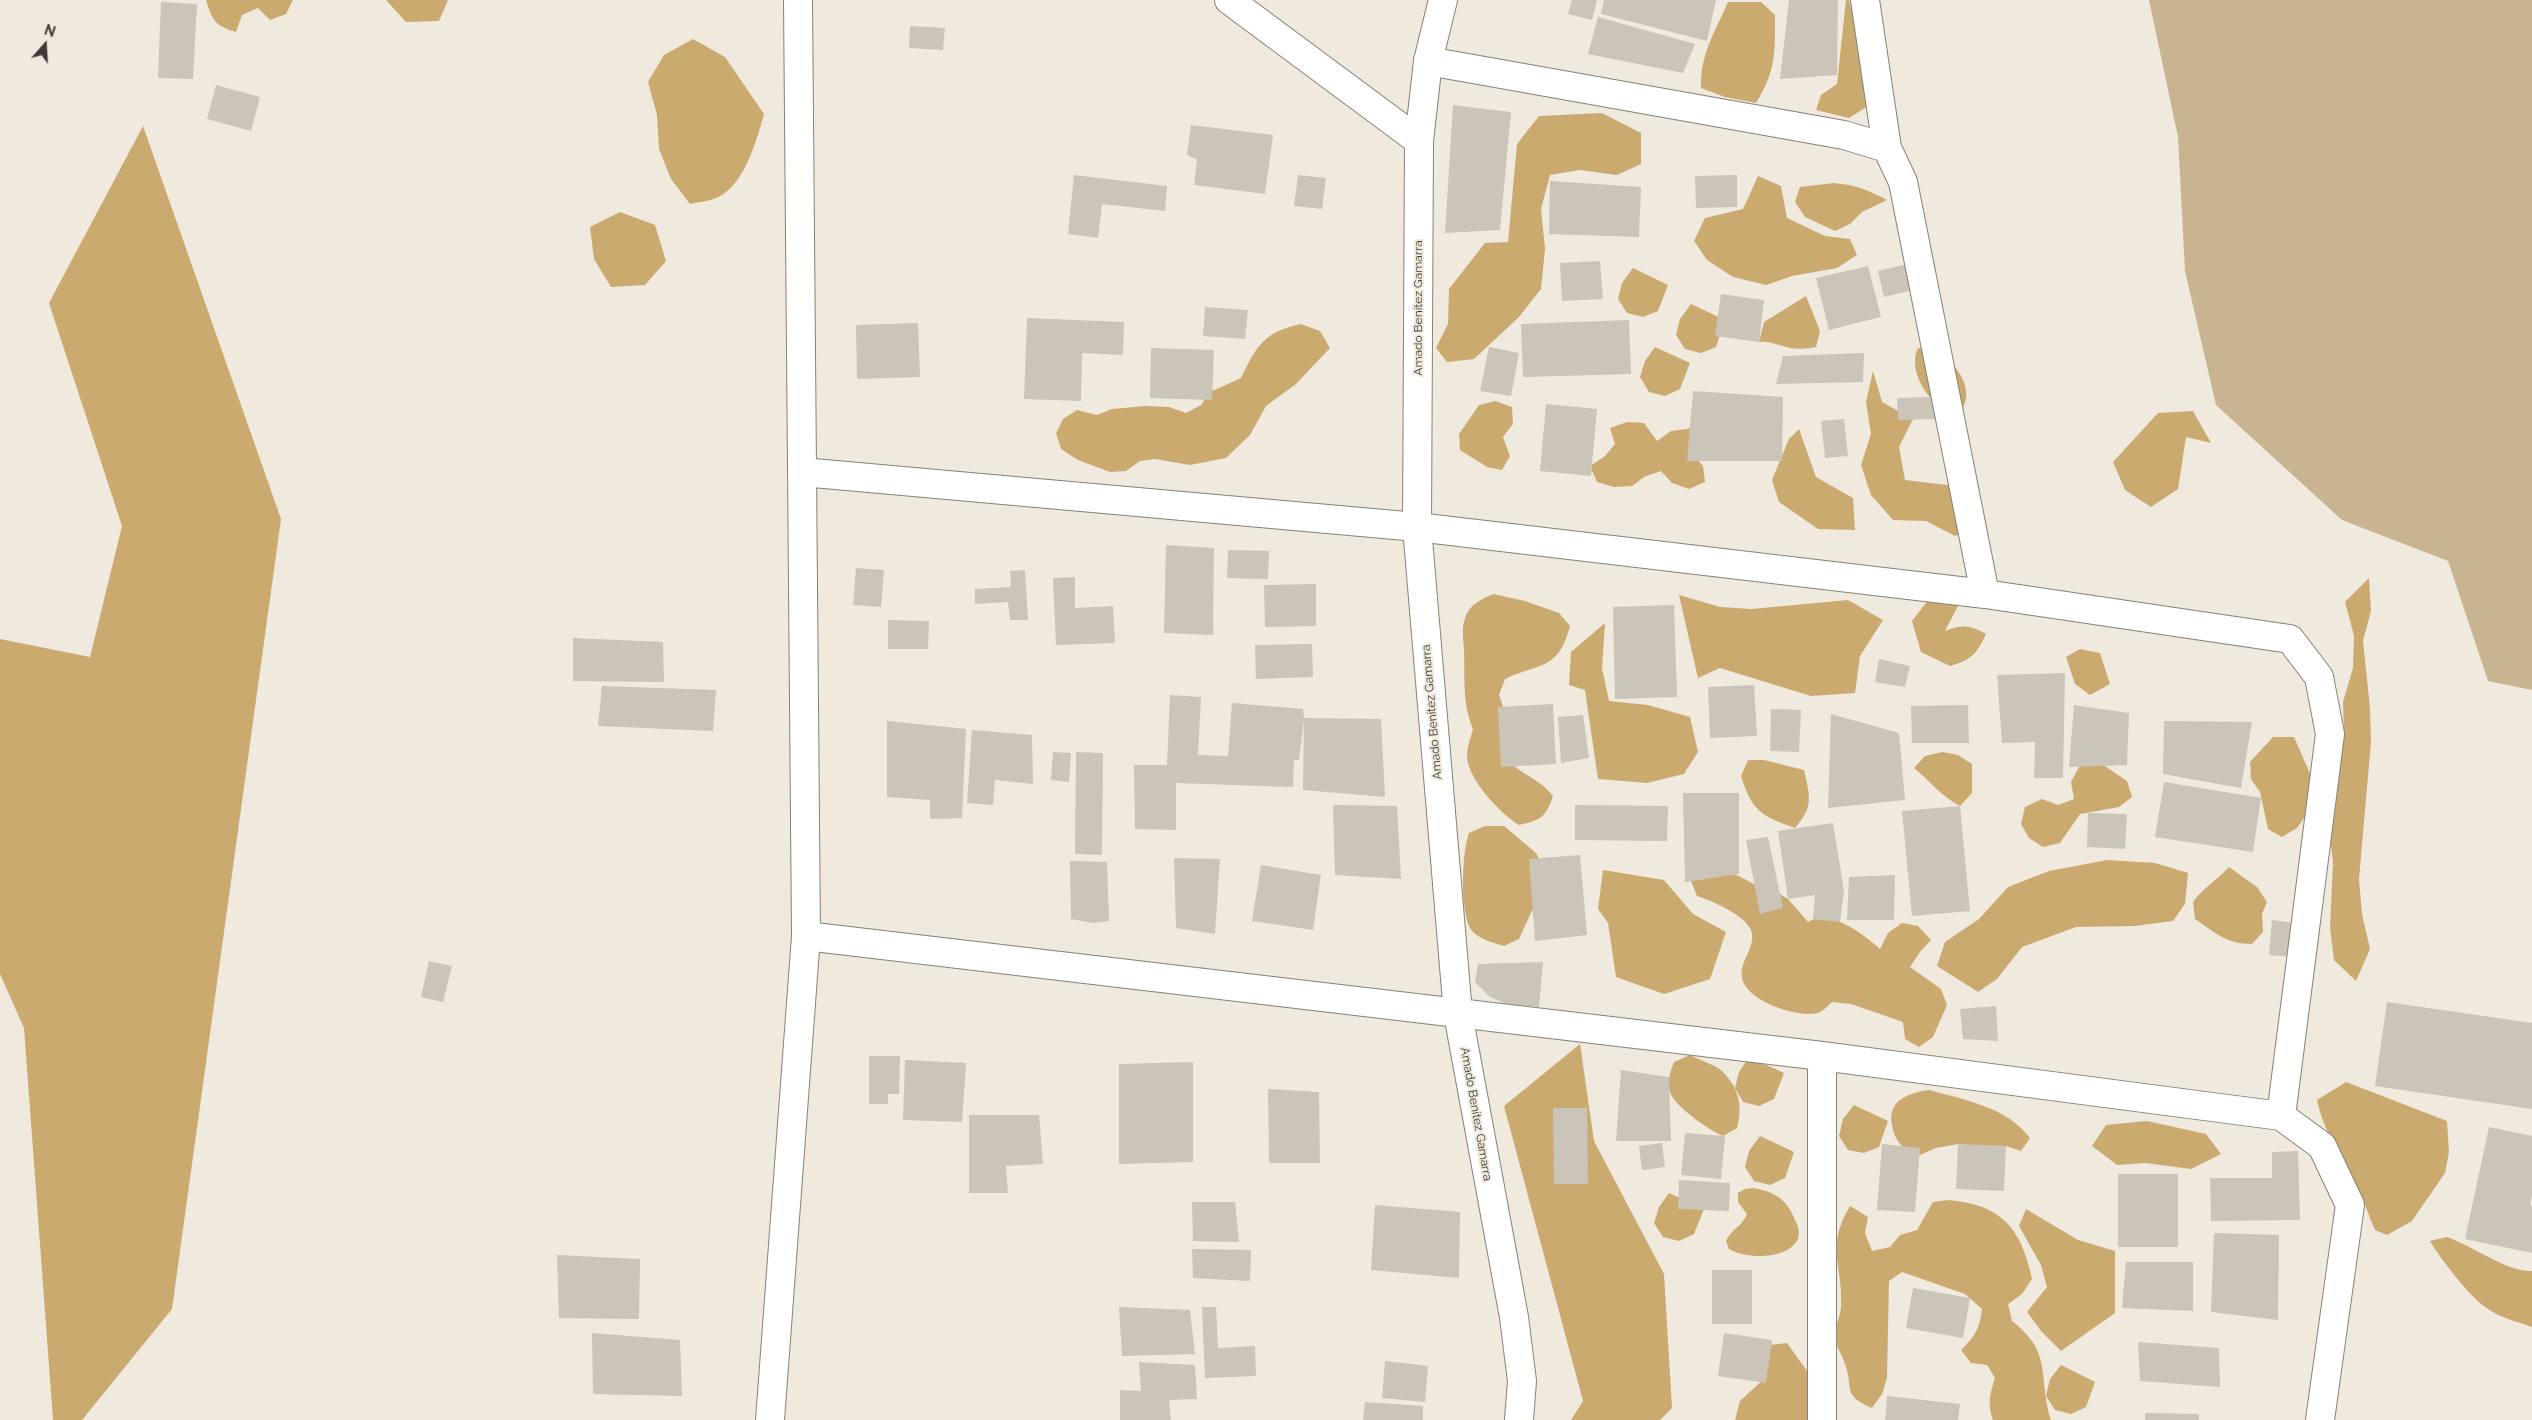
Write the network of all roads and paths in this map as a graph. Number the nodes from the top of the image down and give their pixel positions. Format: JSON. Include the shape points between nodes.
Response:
{"nodes":[{"id":1,"x":798,"y":0,"type":"edge"},
{"id":2,"x":1229,"y":0,"type":"edge"},
{"id":3,"x":1443,"y":0,"type":"edge"},
{"id":4,"x":1865,"y":0,"type":"edge"},
{"id":5,"x":1428,"y":61,"type":"junction"},
{"id":6,"x":1419,"y":142,"type":"junction"},
{"id":7,"x":1887,"y":148,"type":"junction"},
{"id":8,"x":802,"y":472,"type":"junction"},
{"id":9,"x":1417,"y":527,"type":"junction"},
{"id":10,"x":1985,"y":594,"type":"junction"},
{"id":11,"x":806,"y":936,"type":"junction"},
{"id":12,"x":1458,"y":1014,"type":"junction"},
{"id":13,"x":1822,"y":1056,"type":"junction"},
{"id":14,"x":2281,"y":1116,"type":"junction"},
{"id":15,"x":770,"y":1420,"type":"edge"},
{"id":16,"x":1520,"y":1420,"type":"edge"},
{"id":17,"x":1822,"y":1420,"type":"edge"},
{"id":18,"x":2320,"y":1420,"type":"edge"}],
"edges":[{"from":1,"to":8,"type":"street"},
{"from":2,"to":6,"type":"street"},
{"from":3,"to":5,"type":"street","name":"Amado Benítez Gamarra"},
{"from":4,"to":7,"type":"street"},
{"from":5,"to":6,"type":"street","name":"Amado Benítez Gamarra"},
{"from":5,"to":7,"type":"street","via":[[1844,135]]},
{"from":6,"to":9,"type":"street","name":"Amado Benítez Gamarra"},
{"from":7,"to":10,"type":"street","via":[[1903,182]]},
{"from":8,"to":9,"type":"street"},
{"from":8,"to":11,"type":"street"},
{"from":9,"to":10,"type":"street"},
{"from":9,"to":12,"type":"street","name":"Amado Benítez Gamarra"},
{"from":10,"to":14,"type":"street","via":[[2290,639],[2319,678],[2330,734]]},
{"from":11,"to":12,"type":"street"},
{"from":11,"to":15,"type":"street"},
{"from":12,"to":13,"type":"street"},
{"from":12,"to":16,"type":"street","name":"Amado Benítez Gamarra","via":[[1514,1317],[1522,1381]]},
{"from":13,"to":14,"type":"street"},
{"from":13,"to":17,"type":"street"},
{"from":14,"to":18,"type":"street","via":[[2322,1146],[2350,1205]]}]}
